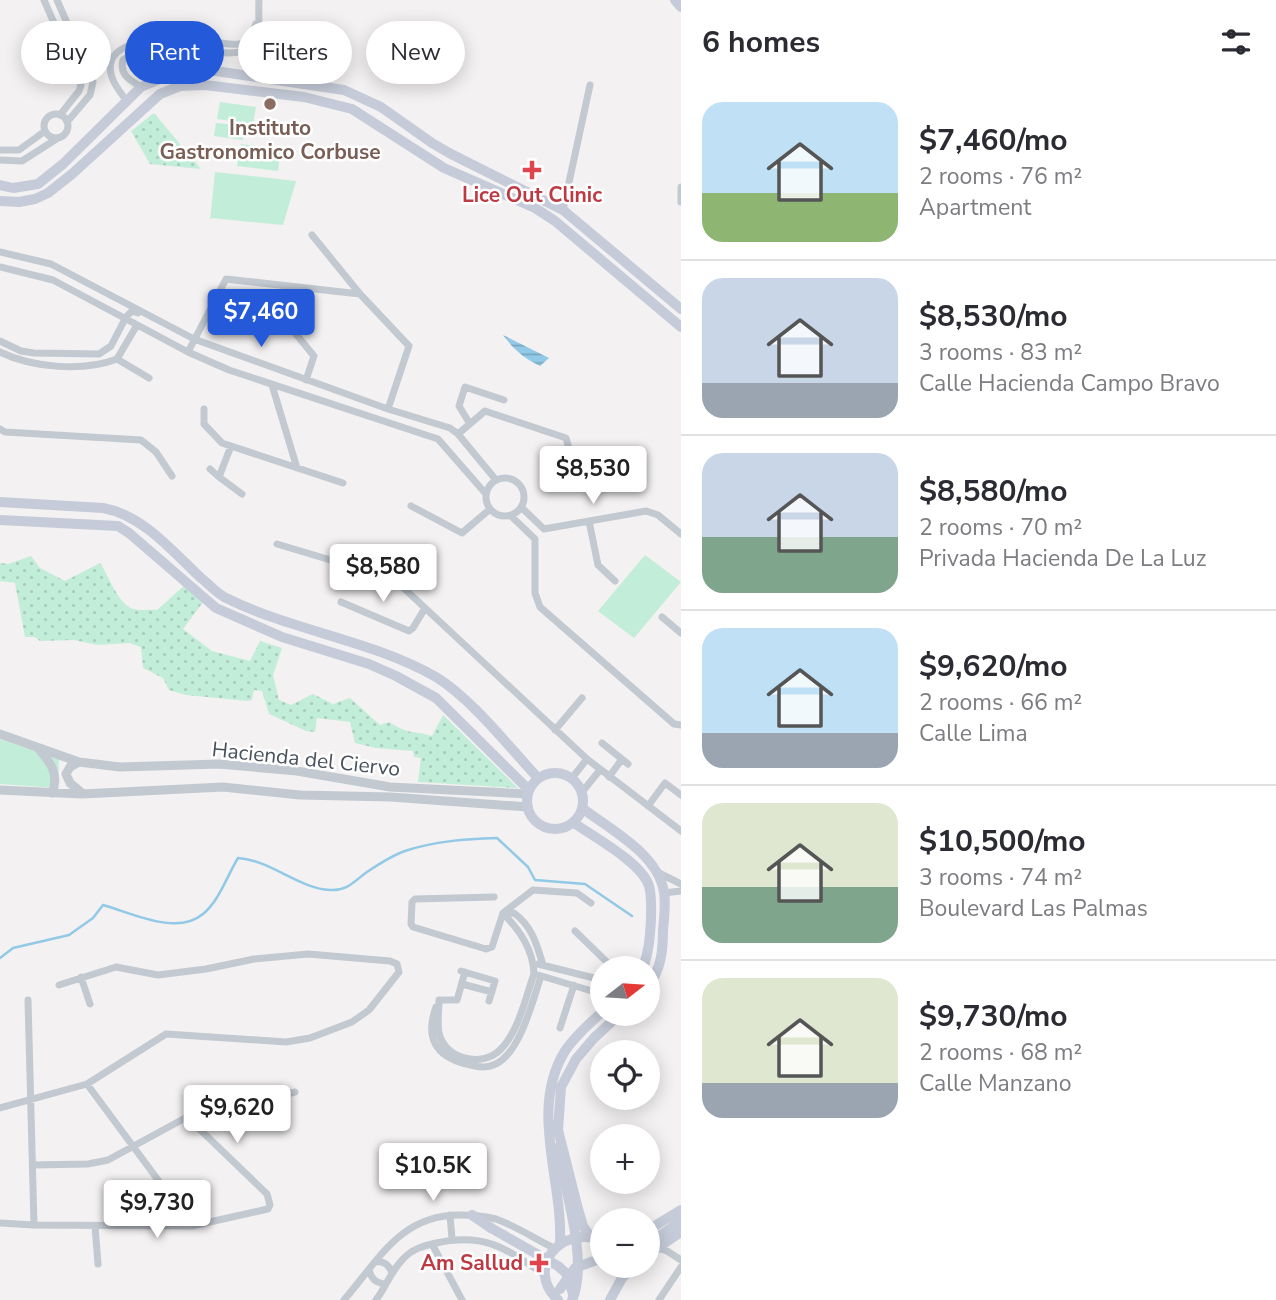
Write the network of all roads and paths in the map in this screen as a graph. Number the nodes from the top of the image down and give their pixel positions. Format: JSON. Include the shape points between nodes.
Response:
{"nodes":[{"id":1,"x":44,"y":0,"type":"edge"},
{"id":2,"x":57,"y":0,"type":"edge"},
{"id":3,"x":259,"y":0,"type":"edge"},
{"id":4,"x":675,"y":0,"type":"edge"},
{"id":5,"x":681,"y":7,"type":"edge"},
{"id":6,"x":257,"y":20,"type":"junction"},
{"id":7,"x":590,"y":85,"type":"dead end"},
{"id":8,"x":141,"y":87,"type":"junction"},
{"id":9,"x":127,"y":102,"type":"junction"},
{"id":10,"x":60,"y":115,"type":"junction"},
{"id":11,"x":67,"y":122,"type":"junction"},
{"id":12,"x":46,"y":131,"type":"junction"},
{"id":13,"x":58,"y":138,"type":"junction"},
{"id":14,"x":432,"y":144,"type":"junction"},
{"id":15,"x":0,"y":149,"type":"edge"},
{"id":16,"x":424,"y":155,"type":"junction"},
{"id":17,"x":0,"y":160,"type":"edge"},
{"id":18,"x":0,"y":185,"type":"edge"},
{"id":19,"x":681,"y":187,"type":"edge"},
{"id":20,"x":0,"y":201,"type":"edge"},
{"id":21,"x":681,"y":202,"type":"edge"},
{"id":22,"x":563,"y":210,"type":"junction"},
{"id":23,"x":312,"y":235,"type":"dead end"},
{"id":24,"x":0,"y":252,"type":"edge"},
{"id":25,"x":0,"y":267,"type":"edge"},
{"id":26,"x":285,"y":286,"type":"junction"},
{"id":27,"x":359,"y":294,"type":"junction"},
{"id":28,"x":681,"y":309,"type":"edge"},
{"id":29,"x":126,"y":317,"type":"junction"},
{"id":30,"x":163,"y":323,"type":"junction"},
{"id":31,"x":137,"y":325,"type":"junction"},
{"id":32,"x":681,"y":327,"type":"edge"},
{"id":33,"x":194,"y":339,"type":"junction"},
{"id":34,"x":0,"y":341,"type":"edge"},
{"id":35,"x":0,"y":352,"type":"edge"},
{"id":36,"x":188,"y":352,"type":"junction"},
{"id":37,"x":117,"y":359,"type":"junction"},
{"id":38,"x":149,"y":378,"type":"dead end"},
{"id":39,"x":306,"y":380,"type":"junction"},
{"id":40,"x":272,"y":385,"type":"junction"},
{"id":41,"x":504,"y":400,"type":"dead end"},
{"id":42,"x":204,"y":409,"type":"dead end"},
{"id":43,"x":388,"y":409,"type":"junction"},
{"id":44,"x":470,"y":424,"type":"junction"},
{"id":45,"x":0,"y":429,"type":"edge"},
{"id":46,"x":458,"y":434,"type":"junction"},
{"id":47,"x":568,"y":445,"type":"dead end"},
{"id":48,"x":231,"y":446,"type":"junction"},
{"id":49,"x":297,"y":468,"type":"junction"},
{"id":50,"x":210,"y":469,"type":"dead end"},
{"id":51,"x":172,"y":476,"type":"dead end"},
{"id":52,"x":219,"y":477,"type":"junction"},
{"id":53,"x":496,"y":480,"type":"junction"},
{"id":54,"x":343,"y":483,"type":"dead end"},
{"id":55,"x":242,"y":494,"type":"dead end"},
{"id":56,"x":486,"y":494,"type":"junction"},
{"id":57,"x":0,"y":502,"type":"edge"},
{"id":58,"x":411,"y":506,"type":"dead end"},
{"id":59,"x":522,"y":508,"type":"junction"},
{"id":60,"x":490,"y":509,"type":"junction"},
{"id":61,"x":511,"y":516,"type":"junction"},
{"id":62,"x":0,"y":520,"type":"edge"},
{"id":63,"x":589,"y":521,"type":"junction"},
{"id":64,"x":681,"y":534,"type":"edge"},
{"id":65,"x":277,"y":544,"type":"dead end"},
{"id":66,"x":615,"y":581,"type":"dead end"},
{"id":67,"x":341,"y":602,"type":"dead end"},
{"id":68,"x":425,"y":608,"type":"junction"},
{"id":69,"x":662,"y":617,"type":"dead end"},
{"id":70,"x":681,"y":633,"type":"edge"},
{"id":71,"x":582,"y":698,"type":"dead end"},
{"id":72,"x":467,"y":703,"type":"junction"},
{"id":73,"x":457,"y":717,"type":"junction"},
{"id":74,"x":681,"y":725,"type":"edge"},
{"id":75,"x":555,"y":730,"type":"junction"},
{"id":76,"x":0,"y":734,"type":"edge"},
{"id":77,"x":602,"y":743,"type":"dead end"},
{"id":78,"x":37,"y":746,"type":"junction"},
{"id":79,"x":587,"y":759,"type":"junction"},
{"id":80,"x":79,"y":762,"type":"junction"},
{"id":81,"x":600,"y":770,"type":"junction"},
{"id":82,"x":609,"y":777,"type":"junction"},
{"id":83,"x":334,"y":778,"type":"junction"},
{"id":84,"x":538,"y":778,"type":"junction"},
{"id":85,"x":572,"y":778,"type":"junction"},
{"id":86,"x":0,"y":790,"type":"edge"},
{"id":87,"x":529,"y":792,"type":"junction"},
{"id":88,"x":582,"y":792,"type":"junction"},
{"id":89,"x":52,"y":793,"type":"junction"},
{"id":90,"x":82,"y":794,"type":"junction"},
{"id":91,"x":681,"y":794,"type":"edge"},
{"id":92,"x":331,"y":796,"type":"junction"},
{"id":93,"x":648,"y":806,"type":"junction"},
{"id":94,"x":528,"y":807,"type":"junction"},
{"id":95,"x":582,"y":808,"type":"junction"},
{"id":96,"x":573,"y":823,"type":"junction"},
{"id":97,"x":681,"y":831,"type":"edge"},
{"id":98,"x":659,"y":873,"type":"junction"},
{"id":99,"x":681,"y":884,"type":"edge"},
{"id":100,"x":681,"y":891,"type":"edge"},
{"id":101,"x":664,"y":893,"type":"junction"},
{"id":102,"x":494,"y":897,"type":"dead end"},
{"id":103,"x":591,"y":903,"type":"dead end"},
{"id":104,"x":503,"y":913,"type":"junction"},
{"id":105,"x":575,"y":931,"type":"dead end"},
{"id":106,"x":601,"y":956,"type":"edge"},
{"id":107,"x":646,"y":956,"type":"edge"},
{"id":108,"x":533,"y":964,"type":"junction"},
{"id":109,"x":660,"y":964,"type":"edge"},
{"id":110,"x":543,"y":965,"type":"junction"},
{"id":111,"x":537,"y":975,"type":"junction"},
{"id":112,"x":81,"y":977,"type":"junction"},
{"id":113,"x":590,"y":977,"type":"edge"},
{"id":114,"x":462,"y":984,"type":"junction"},
{"id":115,"x":59,"y":985,"type":"dead end"},
{"id":116,"x":574,"y":985,"type":"junction"},
{"id":117,"x":590,"y":990,"type":"edge"},
{"id":118,"x":492,"y":992,"type":"junction"},
{"id":119,"x":28,"y":1000,"type":"dead end"},
{"id":120,"x":489,"y":1001,"type":"dead end"},
{"id":121,"x":90,"y":1004,"type":"dead end"},
{"id":122,"x":590,"y":1023,"type":"edge"},
{"id":123,"x":607,"y":1026,"type":"edge"},
{"id":124,"x":560,"y":1028,"type":"dead end"},
{"id":125,"x":88,"y":1084,"type":"junction"},
{"id":126,"x":295,"y":1092,"type":"dead end"},
{"id":127,"x":30,"y":1100,"type":"junction"},
{"id":128,"x":0,"y":1108,"type":"edge"},
{"id":129,"x":187,"y":1117,"type":"junction"},
{"id":130,"x":558,"y":1130,"type":"junction"},
{"id":131,"x":135,"y":1147,"type":"junction"},
{"id":132,"x":33,"y":1165,"type":"junction"},
{"id":133,"x":578,"y":1209,"type":"junction"},
{"id":134,"x":560,"y":1210,"type":"junction"},
{"id":135,"x":681,"y":1210,"type":"edge"},
{"id":136,"x":450,"y":1215,"type":"junction"},
{"id":137,"x":472,"y":1215,"type":"junction"},
{"id":138,"x":0,"y":1223,"type":"edge"},
{"id":139,"x":660,"y":1223,"type":"edge"},
{"id":140,"x":34,"y":1225,"type":"junction"},
{"id":141,"x":95,"y":1226,"type":"junction"},
{"id":142,"x":192,"y":1226,"type":"junction"},
{"id":143,"x":681,"y":1233,"type":"edge"},
{"id":144,"x":590,"y":1236,"type":"joint"},
{"id":145,"x":531,"y":1238,"type":"junction"},
{"id":146,"x":452,"y":1240,"type":"junction"},
{"id":147,"x":432,"y":1244,"type":"junction"},
{"id":148,"x":660,"y":1244,"type":"edge"},
{"id":149,"x":557,"y":1245,"type":"junction"},
{"id":150,"x":660,"y":1250,"type":"edge"},
{"id":151,"x":524,"y":1259,"type":"junction"},
{"id":152,"x":681,"y":1260,"type":"edge"},
{"id":153,"x":376,"y":1262,"type":"junction"},
{"id":154,"x":590,"y":1263,"type":"edge"},
{"id":155,"x":98,"y":1264,"type":"dead end"},
{"id":156,"x":681,"y":1266,"type":"edge"},
{"id":157,"x":369,"y":1270,"type":"junction"},
{"id":158,"x":392,"y":1273,"type":"junction"},
{"id":159,"x":545,"y":1275,"type":"junction"},
{"id":160,"x":622,"y":1278,"type":"edge"},
{"id":161,"x":386,"y":1284,"type":"junction"},
{"id":162,"x":556,"y":1296,"type":"edge"},
{"id":163,"x":573,"y":1298,"type":"edge"},
{"id":164,"x":344,"y":1300,"type":"edge"},
{"id":165,"x":376,"y":1300,"type":"edge"},
{"id":166,"x":462,"y":1300,"type":"edge"},
{"id":167,"x":610,"y":1300,"type":"edge"},
{"id":168,"x":659,"y":1300,"type":"edge"}],
"edges":[{"from":1,"to":10,"type":"street","via":[[81,85]]},
{"from":2,"to":11,"type":"street","via":[[93,82],[90,95]]},
{"from":3,"to":6,"type":"street"},
{"from":4,"to":5,"type":"main road"},
{"from":6,"to":8,"type":"street","via":[[259,35],[247,52],[173,47],[127,57],[123,72]]},
{"from":6,"to":9,"type":"street","via":[[251,36],[238,44],[159,37],[120,50],[110,69]]},
{"from":7,"to":22,"type":"street"},
{"from":8,"to":9,"type":"main road"},
{"from":8,"to":14,"type":"main road","via":[[174,73],[209,70],[344,90],[381,107]]},
{"from":9,"to":18,"type":"main road","via":[[38,184],[26,188]]},
{"from":10,"to":11,"type":"street"},
{"from":10,"to":12,"type":"street","via":[[47,118]]},
{"from":11,"to":13,"type":"street","via":[[68,129]]},
{"from":12,"to":13,"type":"street"},
{"from":12,"to":15,"type":"street","via":[[19,150]]},
{"from":13,"to":17,"type":"street","via":[[22,161]]},
{"from":14,"to":16,"type":"main road"},
{"from":14,"to":22,"type":"main road"},
{"from":16,"to":20,"type":"main road","via":[[373,120],[340,105],[205,85],[180,86],[159,94],[48,193],[35,200]]},
{"from":16,"to":32,"type":"main road","via":[[555,221]]},
{"from":19,"to":21,"type":"street"},
{"from":22,"to":28,"type":"main road"},
{"from":23,"to":27,"type":"street"},
{"from":24,"to":30,"type":"street","via":[[51,264]]},
{"from":25,"to":29,"type":"street","via":[[53,281]]},
{"from":26,"to":27,"type":"street"},
{"from":26,"to":33,"type":"street","via":[[226,279]]},
{"from":26,"to":39,"type":"street","via":[[281,316],[314,356]]},
{"from":27,"to":43,"type":"street","via":[[408,346]]},
{"from":29,"to":30,"type":"street","via":[[132,311]]},
{"from":29,"to":31,"type":"street"},
{"from":29,"to":34,"type":"street","via":[[111,346],[99,354],[34,353]]},
{"from":30,"to":33,"type":"street"},
{"from":31,"to":36,"type":"street"},
{"from":31,"to":37,"type":"street"},
{"from":33,"to":36,"type":"street"},
{"from":33,"to":39,"type":"street"},
{"from":35,"to":37,"type":"street","via":[[19,361],[50,366],[103,365]]},
{"from":36,"to":40,"type":"street"},
{"from":37,"to":38,"type":"street"},
{"from":39,"to":43,"type":"street"},
{"from":40,"to":49,"type":"street"},
{"from":40,"to":56,"type":"street","via":[[438,439]]},
{"from":41,"to":44,"type":"street","via":[[465,387],[459,406]]},
{"from":42,"to":48,"type":"street","via":[[204,424]]},
{"from":43,"to":46,"type":"street"},
{"from":44,"to":46,"type":"street"},
{"from":44,"to":47,"type":"street","via":[[485,411],[566,438]]},
{"from":45,"to":51,"type":"street","via":[[142,440]]},
{"from":46,"to":53,"type":"street"},
{"from":48,"to":49,"type":"street"},
{"from":48,"to":52,"type":"street"},
{"from":49,"to":54,"type":"street"},
{"from":50,"to":52,"type":"street"},
{"from":52,"to":55,"type":"street"},
{"from":53,"to":56,"type":"street"},
{"from":53,"to":59,"type":"street","via":[[506,477],[523,488]]},
{"from":56,"to":60,"type":"street"},
{"from":57,"to":72,"type":"main road","via":[[120,511],[223,597],[382,653],[435,677]]},
{"from":58,"to":60,"type":"street","via":[[461,533]]},
{"from":59,"to":61,"type":"street"},
{"from":59,"to":63,"type":"street","via":[[544,528]]},
{"from":60,"to":61,"type":"street"},
{"from":61,"to":74,"type":"street","via":[[535,539],[535,593],[540,607],[674,724]]},
{"from":62,"to":73,"type":"main road","via":[[118,526],[216,608],[282,637],[396,676],[436,698]]},
{"from":63,"to":64,"type":"street","via":[[646,511]]},
{"from":63,"to":66,"type":"street","via":[[598,565]]},
{"from":65,"to":68,"type":"street","via":[[394,579]]},
{"from":67,"to":68,"type":"street","via":[[409,631]]},
{"from":68,"to":75,"type":"street"},
{"from":69,"to":70,"type":"street"},
{"from":71,"to":75,"type":"street"},
{"from":72,"to":73,"type":"street"},
{"from":72,"to":84,"type":"main road"},
{"from":73,"to":87,"type":"main road"},
{"from":75,"to":79,"type":"street"},
{"from":76,"to":78,"type":"street","name":"Hacienda del Ciervo"},
{"from":77,"to":82,"type":"street","via":[[625,761]]},
{"from":78,"to":80,"type":"street","name":"Hacienda del Ciervo"},
{"from":78,"to":89,"type":"street","via":[[55,771]]},
{"from":79,"to":81,"type":"street"},
{"from":79,"to":85,"type":"street"},
{"from":80,"to":83,"type":"street","name":"Hacienda del Ciervo","via":[[219,764]]},
{"from":80,"to":90,"type":"street","via":[[66,774]]},
{"from":81,"to":82,"type":"street"},
{"from":81,"to":88,"type":"street"},
{"from":82,"to":93,"type":"street"},
{"from":83,"to":87,"type":"street","name":"Hacienda del Ciervo","via":[[390,787]]},
{"from":83,"to":92,"type":"street"},
{"from":84,"to":85,"type":"main road","via":[[555,772]]},
{"from":84,"to":87,"type":"main road"},
{"from":85,"to":88,"type":"main road"},
{"from":86,"to":89,"type":"street","name":"Hacienda del Ciervo"},
{"from":87,"to":94,"type":"main road"},
{"from":88,"to":95,"type":"main road"},
{"from":89,"to":90,"type":"street","name":"Hacienda del Ciervo"},
{"from":90,"to":92,"type":"street","name":"Hacienda del Ciervo","via":[[223,787]]},
{"from":91,"to":93,"type":"street","via":[[665,783]]},
{"from":92,"to":94,"type":"street","name":"Hacienda del Ciervo"},
{"from":93,"to":97,"type":"street"},
{"from":94,"to":96,"type":"main road","via":[[532,817],[546,827]]},
{"from":95,"to":96,"type":"main road"},
{"from":95,"to":98,"type":"main road","via":[[650,859]]},
{"from":96,"to":107,"type":"main road","via":[[633,865],[649,884]]},
{"from":98,"to":99,"type":"street"},
{"from":98,"to":101,"type":"main road"},
{"from":100,"to":101,"type":"street"},
{"from":101,"to":109,"type":"main road"},
{"from":102,"to":104,"type":"street","via":[[415,899],[411,924],[486,949],[492,947]]},
{"from":103,"to":104,"type":"street","via":[[577,894],[536,889]]},
{"from":104,"to":108,"type":"street","via":[[519,931]]},
{"from":104,"to":110,"type":"street","via":[[514,913],[527,926]]},
{"from":105,"to":106,"type":"street"},
{"from":108,"to":110,"type":"street"},
{"from":108,"to":111,"type":"street"},
{"from":110,"to":113,"type":"street"},
{"from":111,"to":114,"type":"street","via":[[508,1041],[488,1059],[476,1061],[456,1055],[440,1034],[439,1000],[457,1000]]},
{"from":111,"to":116,"type":"street"},
{"from":112,"to":115,"type":"street"},
{"from":112,"to":121,"type":"street"},
{"from":112,"to":125,"type":"street","via":[[116,967],[167,975],[308,954],[390,961],[397,964],[398,975],[369,1010],[336,1028],[286,1042],[166,1034]]},
{"from":114,"to":118,"type":"street"},
{"from":114,"to":118,"type":"street","via":[[463,971],[493,980]]},
{"from":116,"to":117,"type":"street"},
{"from":116,"to":124,"type":"street"},
{"from":118,"to":120,"type":"street"},
{"from":119,"to":127,"type":"street"},
{"from":122,"to":134,"type":"main road","via":[[565,1051],[551,1083],[549,1131]]},
{"from":123,"to":130,"type":"main road","via":[[576,1059],[561,1087]]},
{"from":125,"to":127,"type":"street"},
{"from":125,"to":131,"type":"street"},
{"from":126,"to":129,"type":"street"},
{"from":127,"to":128,"type":"street"},
{"from":127,"to":132,"type":"street"},
{"from":129,"to":131,"type":"street"},
{"from":129,"to":142,"type":"street","via":[[267,1194],[271,1205]]},
{"from":130,"to":133,"type":"main road"},
{"from":130,"to":163,"type":"main road","bridge":true,"via":[[557,1148],[579,1260]]},
{"from":131,"to":132,"type":"street","via":[[88,1164]]},
{"from":131,"to":142,"type":"street"},
{"from":132,"to":140,"type":"street"},
{"from":133,"to":134,"type":"main road","via":[[570,1214]]},
{"from":133,"to":144,"type":"main road"},
{"from":134,"to":149,"type":"main road"},
{"from":135,"to":139,"type":"main road"},
{"from":136,"to":137,"type":"street"},
{"from":136,"to":146,"type":"street"},
{"from":136,"to":153,"type":"street","via":[[405,1231]]},
{"from":137,"to":145,"type":"street","via":[[497,1219]]},
{"from":137,"to":163,"type":"main road","bridge":true,"via":[[558,1266],[567,1274]]},
{"from":138,"to":140,"type":"street"},
{"from":140,"to":141,"type":"street"},
{"from":141,"to":142,"type":"street"},
{"from":141,"to":155,"type":"street"},
{"from":143,"to":148,"type":"main road"},
{"from":144,"to":149,"type":"main road","via":[[574,1236]]},
{"from":145,"to":149,"type":"street"},
{"from":145,"to":151,"type":"street","via":[[533,1250]]},
{"from":146,"to":147,"type":"street"},
{"from":146,"to":151,"type":"street","via":[[493,1244]]},
{"from":147,"to":158,"type":"street","via":[[403,1258]]},
{"from":147,"to":166,"type":"street"},
{"from":149,"to":159,"type":"main road"},
{"from":150,"to":152,"type":"street"},
{"from":151,"to":159,"type":"street"},
{"from":153,"to":157,"type":"street"},
{"from":153,"to":158,"type":"street","via":[[383,1262]]},
{"from":154,"to":162,"type":"main road","via":[[570,1273]]},
{"from":156,"to":168,"type":"street"},
{"from":157,"to":161,"type":"street","via":[[372,1279]]},
{"from":157,"to":164,"type":"street"},
{"from":158,"to":161,"type":"street"},
{"from":159,"to":162,"type":"main road"},
{"from":160,"to":167,"type":"main road"},
{"from":161,"to":165,"type":"street"}]}
